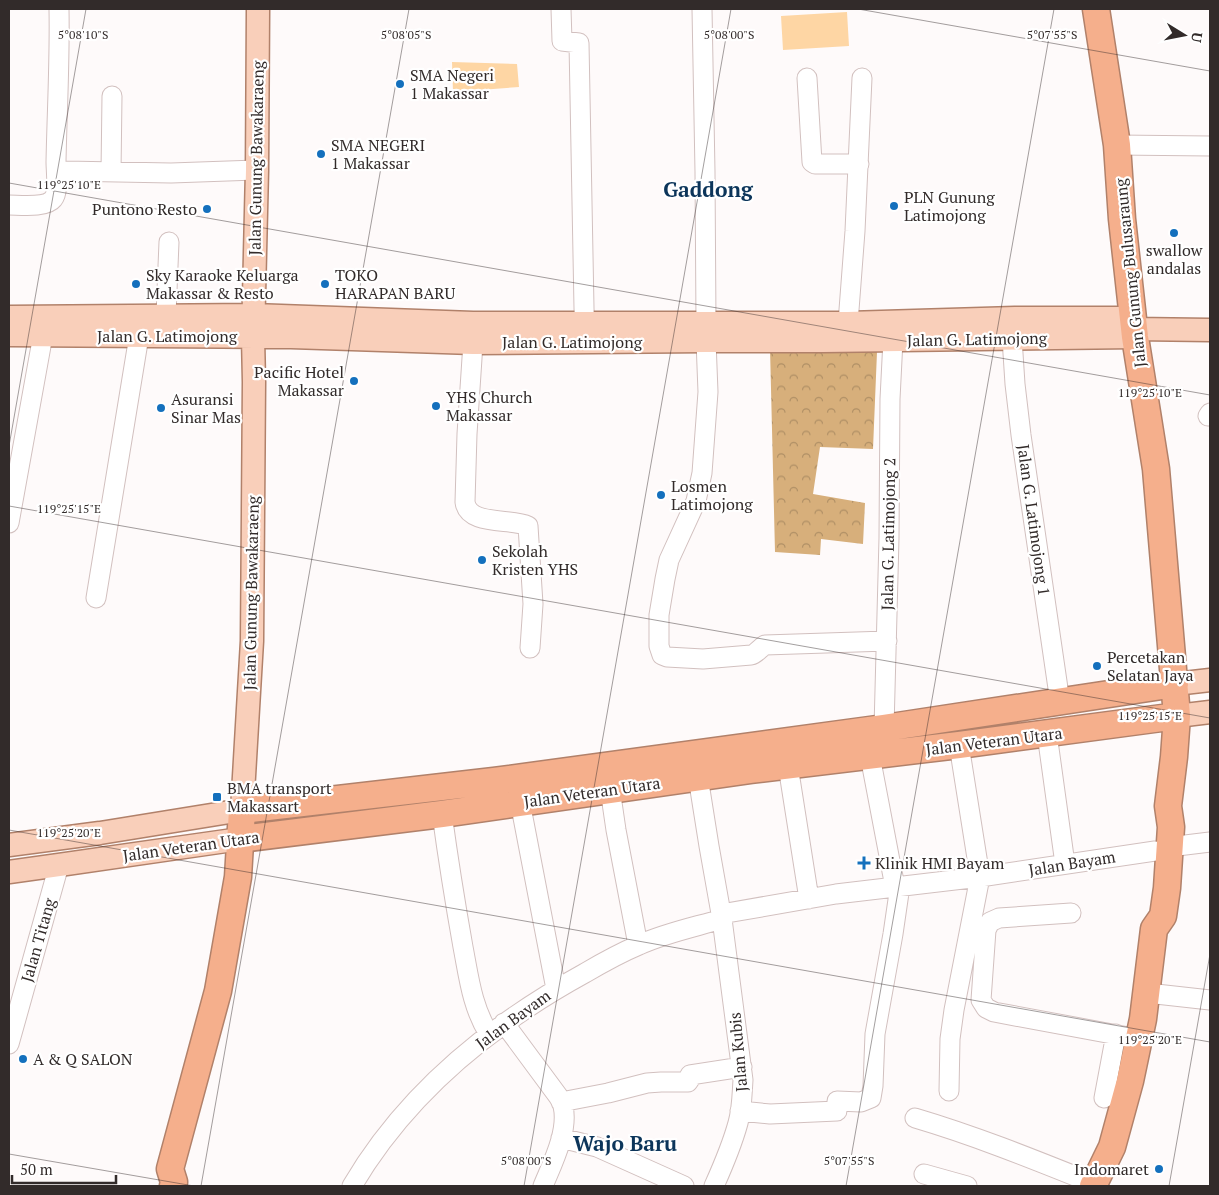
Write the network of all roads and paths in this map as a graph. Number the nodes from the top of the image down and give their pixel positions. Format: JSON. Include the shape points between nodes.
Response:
{"nodes":[{"id":1,"x":59,"y":9,"type":"edge"},
{"id":2,"x":258,"y":9,"type":"edge"},
{"id":3,"x":561,"y":9,"type":"edge"},
{"id":4,"x":702,"y":9,"type":"edge"},
{"id":5,"x":1096,"y":9,"type":"edge"},
{"id":6,"x":807,"y":78,"type":"dead end"},
{"id":7,"x":862,"y":78,"type":"dead end"},
{"id":8,"x":112,"y":96,"type":"dead end"},
{"id":9,"x":1117,"y":145,"type":"junction"},
{"id":10,"x":1210,"y":146,"type":"edge"},
{"id":11,"x":859,"y":164,"type":"junction"},
{"id":12,"x":257,"y":170,"type":"junction"},
{"id":13,"x":65,"y":171,"type":"dead end"},
{"id":14,"x":110,"y":172,"type":"junction"},
{"id":15,"x":9,"y":205,"type":"edge"},
{"id":16,"x":169,"y":242,"type":"dead end"},
{"id":17,"x":166,"y":315,"type":"junction"},
{"id":18,"x":9,"y":317,"type":"edge"},
{"id":19,"x":848,"y":323,"type":"junction"},
{"id":20,"x":253,"y":326,"type":"junction"},
{"id":21,"x":1134,"y":328,"type":"junction"},
{"id":22,"x":1210,"y":330,"type":"edge"},
{"id":23,"x":585,"y":332,"type":"junction"},
{"id":24,"x":706,"y":332,"type":"junction"},
{"id":25,"x":9,"y":335,"type":"edge"},
{"id":26,"x":43,"y":336,"type":"junction"},
{"id":27,"x":139,"y":336,"type":"junction"},
{"id":28,"x":1012,"y":338,"type":"junction"},
{"id":29,"x":893,"y":340,"type":"junction"},
{"id":30,"x":473,"y":343,"type":"junction"},
{"id":31,"x":9,"y":523,"type":"edge"},
{"id":32,"x":96,"y":598,"type":"dead end"},
{"id":33,"x":886,"y":641,"type":"junction"},
{"id":34,"x":530,"y":648,"type":"dead end"},
{"id":35,"x":1210,"y":680,"type":"edge"},
{"id":36,"x":1174,"y":684,"type":"junction"},
{"id":37,"x":1060,"y":702,"type":"junction"},
{"id":38,"x":1210,"y":712,"type":"edge"},
{"id":39,"x":1176,"y":716,"type":"junction"},
{"id":40,"x":884,"y":728,"type":"junction"},
{"id":41,"x":1047,"y":734,"type":"junction"},
{"id":42,"x":959,"y":745,"type":"junction"},
{"id":43,"x":870,"y":756,"type":"junction"},
{"id":44,"x":750,"y":758,"type":"junction"},
{"id":45,"x":788,"y":766,"type":"junction"},
{"id":46,"x":698,"y":777,"type":"junction"},
{"id":47,"x":610,"y":789,"type":"junction"},
{"id":48,"x":504,"y":796,"type":"junction"},
{"id":49,"x":242,"y":810,"type":"junction"},
{"id":50,"x":442,"y":814,"type":"junction"},
{"id":51,"x":240,"y":838,"type":"junction"},
{"id":52,"x":1210,"y":842,"type":"edge"},
{"id":53,"x":9,"y":845,"type":"edge"},
{"id":54,"x":1162,"y":849,"type":"junction"},
{"id":55,"x":1065,"y":864,"type":"junction"},
{"id":56,"x":59,"y":866,"type":"junction"},
{"id":57,"x":9,"y":872,"type":"edge"},
{"id":58,"x":980,"y":877,"type":"junction"},
{"id":59,"x":897,"y":887,"type":"junction"},
{"id":60,"x":809,"y":899,"type":"junction"},
{"id":61,"x":1071,"y":913,"type":"dead end"},
{"id":62,"x":722,"y":916,"type":"junction"},
{"id":63,"x":638,"y":945,"type":"junction"},
{"id":64,"x":556,"y":989,"type":"junction"},
{"id":65,"x":1147,"y":993,"type":"junction"},
{"id":66,"x":1210,"y":1000,"type":"edge"},
{"id":67,"x":497,"y":1029,"type":"junction"},
{"id":68,"x":1128,"y":1036,"type":"junction"},
{"id":69,"x":9,"y":1044,"type":"edge"},
{"id":70,"x":742,"y":1066,"type":"junction"},
{"id":71,"x":949,"y":1091,"type":"dead end"},
{"id":72,"x":1104,"y":1098,"type":"dead end"},
{"id":73,"x":561,"y":1102,"type":"junction"},
{"id":74,"x":740,"y":1111,"type":"junction"},
{"id":75,"x":915,"y":1118,"type":"dead end"},
{"id":76,"x":561,"y":1138,"type":"junction"},
{"id":77,"x":924,"y":1174,"type":"dead end"},
{"id":78,"x":166,"y":1181,"type":"edge"},
{"id":79,"x":360,"y":1184,"type":"edge"},
{"id":80,"x":1094,"y":1185,"type":"edge"},
{"id":81,"x":543,"y":1186,"type":"edge"},
{"id":82,"x":684,"y":1186,"type":"edge"},
{"id":83,"x":714,"y":1186,"type":"edge"},
{"id":84,"x":967,"y":1186,"type":"edge"}],
"edges":[{"from":1,"to":15,"type":"street","via":[[56,195],[52,202],[42,205]]},
{"from":2,"to":12,"type":"main road","name":"Jalan Gunung Bawakaraeng"},
{"from":3,"to":23,"type":"street","via":[[562,41],[579,43]]},
{"from":4,"to":24,"type":"street"},
{"from":5,"to":9,"type":"highway","name":"Jalan Gunung Bulusaraung"},
{"from":6,"to":11,"type":"street","via":[[812,162]]},
{"from":7,"to":11,"type":"street"},
{"from":8,"to":14,"type":"street"},
{"from":9,"to":10,"type":"street"},
{"from":9,"to":21,"type":"highway","name":"Jalan Gunung Bulusaraung"},
{"from":11,"to":19,"type":"street"},
{"from":12,"to":14,"type":"street"},
{"from":12,"to":20,"type":"main road","name":"Jalan Gunung Bawakaraeng"},
{"from":13,"to":14,"type":"street"},
{"from":16,"to":17,"type":"street"},
{"from":17,"to":18,"type":"main road"},
{"from":17,"to":20,"type":"main road"},
{"from":19,"to":21,"type":"main road","name":"Jalan G. Latimojong","via":[[1015,318]]},
{"from":19,"to":24,"type":"main road","name":"Jalan G. Latimojong"},
{"from":20,"to":23,"type":"main road","name":"Jalan G. Latimojong","via":[[473,323]]},
{"from":20,"to":27,"type":"main road","name":"Jalan G. Latimojong","via":[[179,336]]},
{"from":20,"to":30,"type":"main road","name":"Jalan G. Latimojong","via":[[292,337]]},
{"from":20,"to":49,"type":"main road","name":"Jalan Gunung Bawakaraeng","via":[[252,641]]},
{"from":21,"to":22,"type":"main road"},
{"from":21,"to":28,"type":"main road","name":"Jalan G. Latimojong"},
{"from":21,"to":36,"type":"highway","name":"Jalan Gunung Bulusaraung","via":[[1156,469]]},
{"from":23,"to":24,"type":"main road","name":"Jalan G. Latimojong"},
{"from":23,"to":30,"type":"main road","name":"Jalan G. Latimojong"},
{"from":24,"to":29,"type":"main road","name":"Jalan G. Latimojong","via":[[823,342]]},
{"from":24,"to":33,"type":"street","via":[[708,392],[702,473],[696,501],[669,560],[659,615],[662,655],[703,659],[751,655],[765,645]]},
{"from":25,"to":26,"type":"main road","name":"Jalan G. Latimojong"},
{"from":26,"to":27,"type":"main road","name":"Jalan G. Latimojong"},
{"from":26,"to":31,"type":"street"},
{"from":27,"to":32,"type":"street"},
{"from":28,"to":29,"type":"main road","name":"Jalan G. Latimojong"},
{"from":28,"to":37,"type":"street","name":"Jalan G. Latimojong 1","via":[[1021,434]]},
{"from":29,"to":33,"type":"street","name":"Jalan G. Latimojong 2"},
{"from":30,"to":34,"type":"street","via":[[466,508],[471,514],[489,520],[528,526],[534,604]]},
{"from":33,"to":40,"type":"street","name":"Jalan G. Latimojong 2"},
{"from":35,"to":36,"type":"main road"},
{"from":36,"to":37,"type":"highway","name":"Jalan Veteran Utara"},
{"from":36,"to":39,"type":"highway","name":"Jalan Gunung Bulusaraung"},
{"from":37,"to":40,"type":"highway","name":"Jalan Veteran Utara"},
{"from":38,"to":39,"type":"main road"},
{"from":39,"to":41,"type":"highway","name":"Jalan Veteran Utara"},
{"from":39,"to":54,"type":"highway","name":"Jalan Gunung Bulusaraung","via":[[1168,806],[1171,827]]},
{"from":40,"to":44,"type":"highway","name":"Jalan Veteran Utara"},
{"from":41,"to":42,"type":"highway","name":"Jalan Veteran Utara"},
{"from":41,"to":55,"type":"street"},
{"from":42,"to":43,"type":"highway","name":"Jalan Veteran Utara"},
{"from":42,"to":58,"type":"street"},
{"from":43,"to":45,"type":"highway","name":"Jalan Veteran Utara"},
{"from":43,"to":59,"type":"street"},
{"from":44,"to":45,"type":"highway","name":"Jalan Veteran Utara"},
{"from":44,"to":46,"type":"highway","name":"Jalan Veteran Utara"},
{"from":44,"to":48,"type":"highway","name":"Jalan Veteran Utara"},
{"from":45,"to":60,"type":"street"},
{"from":46,"to":47,"type":"highway","name":"Jalan Veteran Utara"},
{"from":46,"to":62,"type":"street","name":"Jalan Kubis"},
{"from":47,"to":48,"type":"highway","name":"Jalan Veteran Utara"},
{"from":47,"to":63,"type":"street"},
{"from":48,"to":49,"type":"highway","name":"Jalan Veteran Utara"},
{"from":48,"to":50,"type":"highway","name":"Jalan Veteran Utara"},
{"from":48,"to":64,"type":"street"},
{"from":49,"to":51,"type":"highway","name":"Jalan Gunung Bawakaraeng"},
{"from":49,"to":53,"type":"main road","name":"Jalan Veteran Utara","via":[[100,834]]},
{"from":50,"to":51,"type":"highway","name":"Jalan Veteran Utara"},
{"from":50,"to":67,"type":"street","via":[[474,1001],[482,1023]]},
{"from":51,"to":56,"type":"main road","name":"Jalan Veteran Utara"},
{"from":51,"to":78,"type":"highway","name":"Jalan Gunung Bawakaraeng","via":[[238,877],[218,990]]},
{"from":52,"to":54,"type":"street","name":"Jalan Bayam"},
{"from":54,"to":55,"type":"street","name":"Jalan Bayam"},
{"from":54,"to":65,"type":"highway","name":"Jalan Gunung Bulusaraung","via":[[1167,888],[1163,916],[1154,929]]},
{"from":55,"to":58,"type":"street","name":"Jalan Bayam"},
{"from":56,"to":57,"type":"main road","name":"Jalan Veteran Utara"},
{"from":56,"to":69,"type":"street","name":"Jalan Titang"},
{"from":58,"to":59,"type":"street","name":"Jalan Bayam"},
{"from":58,"to":71,"type":"street","via":[[954,1010]]},
{"from":59,"to":60,"type":"street","name":"Jalan Bayam"},
{"from":59,"to":74,"type":"street","via":[[892,941],[875,1034],[871,1098],[862,1102],[837,1101],[837,1111],[770,1114]]},
{"from":60,"to":62,"type":"street","name":"Jalan Bayam"},
{"from":61,"to":68,"type":"street","via":[[999,918],[990,922],[986,930],[981,1000],[994,1012]]},
{"from":62,"to":63,"type":"street","name":"Jalan Bayam"},
{"from":62,"to":70,"type":"street","name":"Jalan Kubis"},
{"from":63,"to":64,"type":"street","name":"Jalan Bayam"},
{"from":64,"to":67,"type":"street","name":"Jalan Bayam"},
{"from":65,"to":66,"type":"street"},
{"from":65,"to":68,"type":"highway","name":"Jalan Gunung Bulusaraung"},
{"from":67,"to":73,"type":"street"},
{"from":67,"to":79,"type":"street","name":"Jalan Bayam","via":[[448,1069],[391,1129]]},
{"from":68,"to":72,"type":"street"},
{"from":68,"to":80,"type":"highway","name":"Jalan Gunung Bulusaraung","via":[[1130,1081],[1112,1148]]},
{"from":70,"to":73,"type":"street","via":[[690,1074],[688,1082],[646,1083]]},
{"from":70,"to":74,"type":"street","name":"Jalan Kubis"},
{"from":73,"to":76,"type":"street","via":[[564,1120]]},
{"from":74,"to":83,"type":"street","name":"Jalan Kubis","via":[[732,1142]]},
{"from":75,"to":80,"type":"street","via":[[1011,1150]]},
{"from":76,"to":81,"type":"street"},
{"from":76,"to":82,"type":"street","via":[[596,1147]]},
{"from":77,"to":84,"type":"street"}]}
